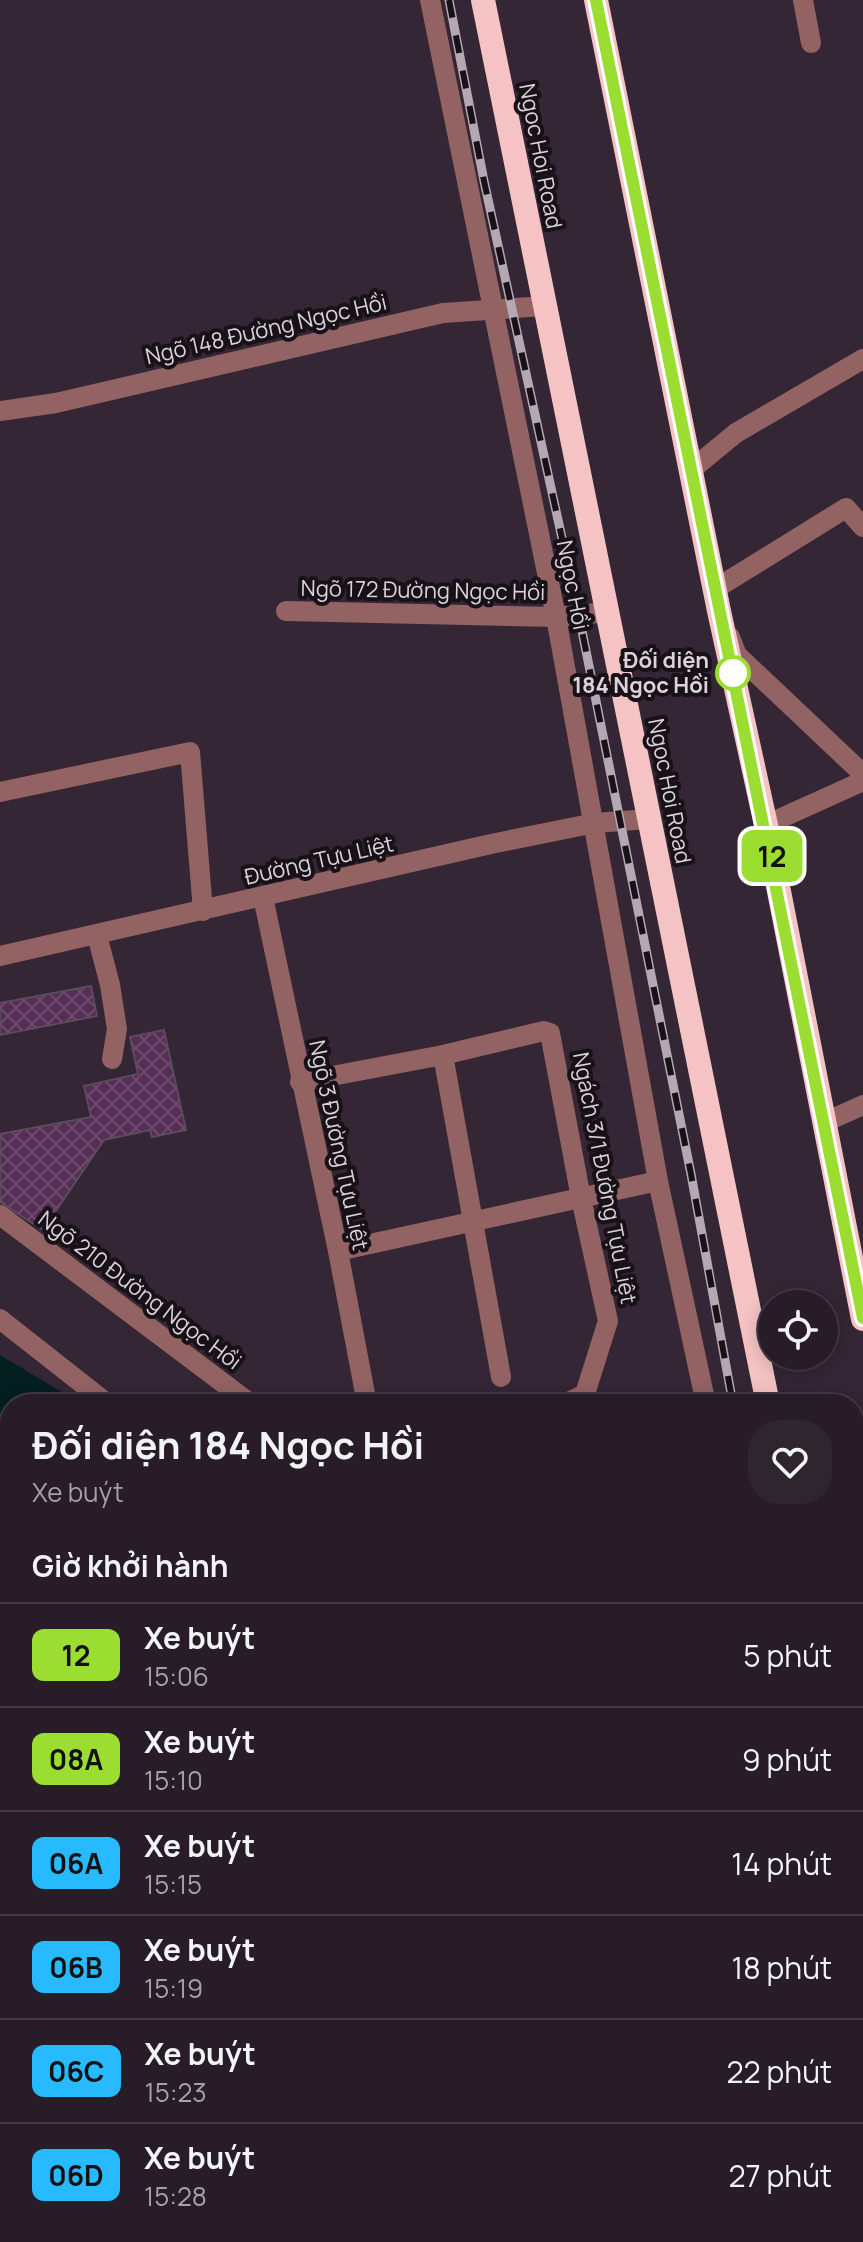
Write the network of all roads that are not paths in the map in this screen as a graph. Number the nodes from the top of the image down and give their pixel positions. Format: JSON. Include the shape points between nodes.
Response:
{"nodes":[{"id":1,"x":430,"y":0,"type":"edge"},
{"id":2,"x":483,"y":0,"type":"edge"},
{"id":3,"x":596,"y":0,"type":"edge"},
{"id":4,"x":803,"y":0,"type":"edge"},
{"id":5,"x":811,"y":43,"type":"dead end"},
{"id":6,"x":545,"y":306,"type":"junction"},
{"id":7,"x":493,"y":308,"type":"junction"},
{"id":8,"x":863,"y":359,"type":"edge"},
{"id":9,"x":0,"y":411,"type":"edge"},
{"id":10,"x":691,"y":470,"type":"junction"},
{"id":11,"x":863,"y":527,"type":"edge"},
{"id":12,"x":717,"y":600,"type":"junction"},
{"id":13,"x":286,"y":611,"type":"dead end"},
{"id":14,"x":608,"y":612,"type":"junction"},
{"id":15,"x":556,"y":617,"type":"junction"},
{"id":16,"x":863,"y":774,"type":"edge"},
{"id":17,"x":863,"y":781,"type":"edge"},
{"id":18,"x":0,"y":792,"type":"edge"},
{"id":19,"x":649,"y":819,"type":"junction"},
{"id":20,"x":595,"y":823,"type":"junction"},
{"id":21,"x":766,"y":825,"type":"junction"},
{"id":22,"x":263,"y":897,"type":"junction"},
{"id":23,"x":203,"y":911,"type":"junction"},
{"id":24,"x":97,"y":935,"type":"junction"},
{"id":25,"x":0,"y":956,"type":"edge"},
{"id":26,"x":443,"y":1055,"type":"junction"},
{"id":27,"x":112,"y":1059,"type":"dead end"},
{"id":28,"x":300,"y":1082,"type":"junction"},
{"id":29,"x":863,"y":1105,"type":"edge"},
{"id":30,"x":823,"y":1123,"type":"junction"},
{"id":31,"x":658,"y":1181,"type":"junction"},
{"id":32,"x":581,"y":1198,"type":"junction"},
{"id":33,"x":0,"y":1215,"type":"edge"},
{"id":34,"x":472,"y":1221,"type":"junction"},
{"id":35,"x":338,"y":1251,"type":"junction"},
{"id":36,"x":0,"y":1319,"type":"edge"},
{"id":37,"x":863,"y":1319,"type":"edge"},
{"id":38,"x":501,"y":1377,"type":"dead end"},
{"id":39,"x":95,"y":1394,"type":"edge"},
{"id":40,"x":238,"y":1394,"type":"edge"},
{"id":41,"x":365,"y":1394,"type":"edge"},
{"id":42,"x":585,"y":1394,"type":"edge"},
{"id":43,"x":704,"y":1394,"type":"edge"},
{"id":44,"x":766,"y":1394,"type":"edge"}],
"edges":[{"from":1,"to":7,"type":"street","name":"Ngọc Hồi"},
{"from":2,"to":6,"type":"highway","name":"Ngoc Hoi Road"},
{"from":3,"to":10,"type":"highway"},
{"from":4,"to":5,"type":"street"},
{"from":6,"to":7,"type":"street","name":"Ngõ 148 Đường Ngọc Hồi"},
{"from":6,"to":14,"type":"highway","name":"Ngoc Hoi Road"},
{"from":7,"to":9,"type":"street","name":"Ngõ 148 Đường Ngọc Hồi","via":[[443,313],[56,403]]},
{"from":7,"to":15,"type":"street","name":"Ngọc Hồi"},
{"from":8,"to":10,"type":"street","via":[[736,433]]},
{"from":10,"to":12,"type":"highway"},
{"from":11,"to":12,"type":"street","via":[[846,508]]},
{"from":12,"to":16,"type":"street","via":[[737,655]]},
{"from":12,"to":21,"type":"highway"},
{"from":13,"to":15,"type":"street","name":"Ngõ 172 Đường Ngọc Hồi"},
{"from":14,"to":15,"type":"street","name":"Ngõ 172 Đường Ngọc Hồi"},
{"from":14,"to":19,"type":"highway","name":"Ngoc Hoi Road"},
{"from":15,"to":20,"type":"street","name":"Ngọc Hồi"},
{"from":17,"to":21,"type":"street"},
{"from":18,"to":23,"type":"street","via":[[190,752]]},
{"from":19,"to":20,"type":"street","name":"Đường Tựu Liệt"},
{"from":19,"to":44,"type":"highway","name":"Ngoc Hoi Road"},
{"from":20,"to":22,"type":"street","name":"Đường Tựu Liệt"},
{"from":20,"to":31,"type":"street","name":"Ngọc Hồi"},
{"from":21,"to":30,"type":"highway"},
{"from":22,"to":23,"type":"street","name":"Đường Tựu Liệt"},
{"from":22,"to":28,"type":"street","name":"Ngõ 3 Đường Tựu Liệt"},
{"from":23,"to":24,"type":"street","name":"Đường Tựu Liệt"},
{"from":24,"to":25,"type":"street","name":"Đường Tựu Liệt"},
{"from":24,"to":27,"type":"street","via":[[117,1029]]},
{"from":26,"to":28,"type":"street","name":"Ngách 3/1 Đường Tựu Liệt"},
{"from":26,"to":32,"type":"street","name":"Ngách 3/1 Đường Tựu Liệt","via":[[550,1033]]},
{"from":26,"to":34,"type":"street"},
{"from":28,"to":35,"type":"street","name":"Ngõ 3 Đường Tựu Liệt"},
{"from":29,"to":30,"type":"street"},
{"from":30,"to":37,"type":"highway"},
{"from":31,"to":32,"type":"street"},
{"from":31,"to":43,"type":"street","name":"Ngọc Hồi"},
{"from":32,"to":34,"type":"street"},
{"from":32,"to":42,"type":"street","name":"Ngách 3/1 Đường Tựu Liệt","via":[[608,1321]]},
{"from":33,"to":40,"type":"street","name":"Ngõ 210 Đường Ngọc Hồi"},
{"from":34,"to":35,"type":"street"},
{"from":34,"to":38,"type":"street"},
{"from":35,"to":41,"type":"street","name":"Ngõ 3 Đường Tựu Liệt"},
{"from":36,"to":39,"type":"street"}]}
